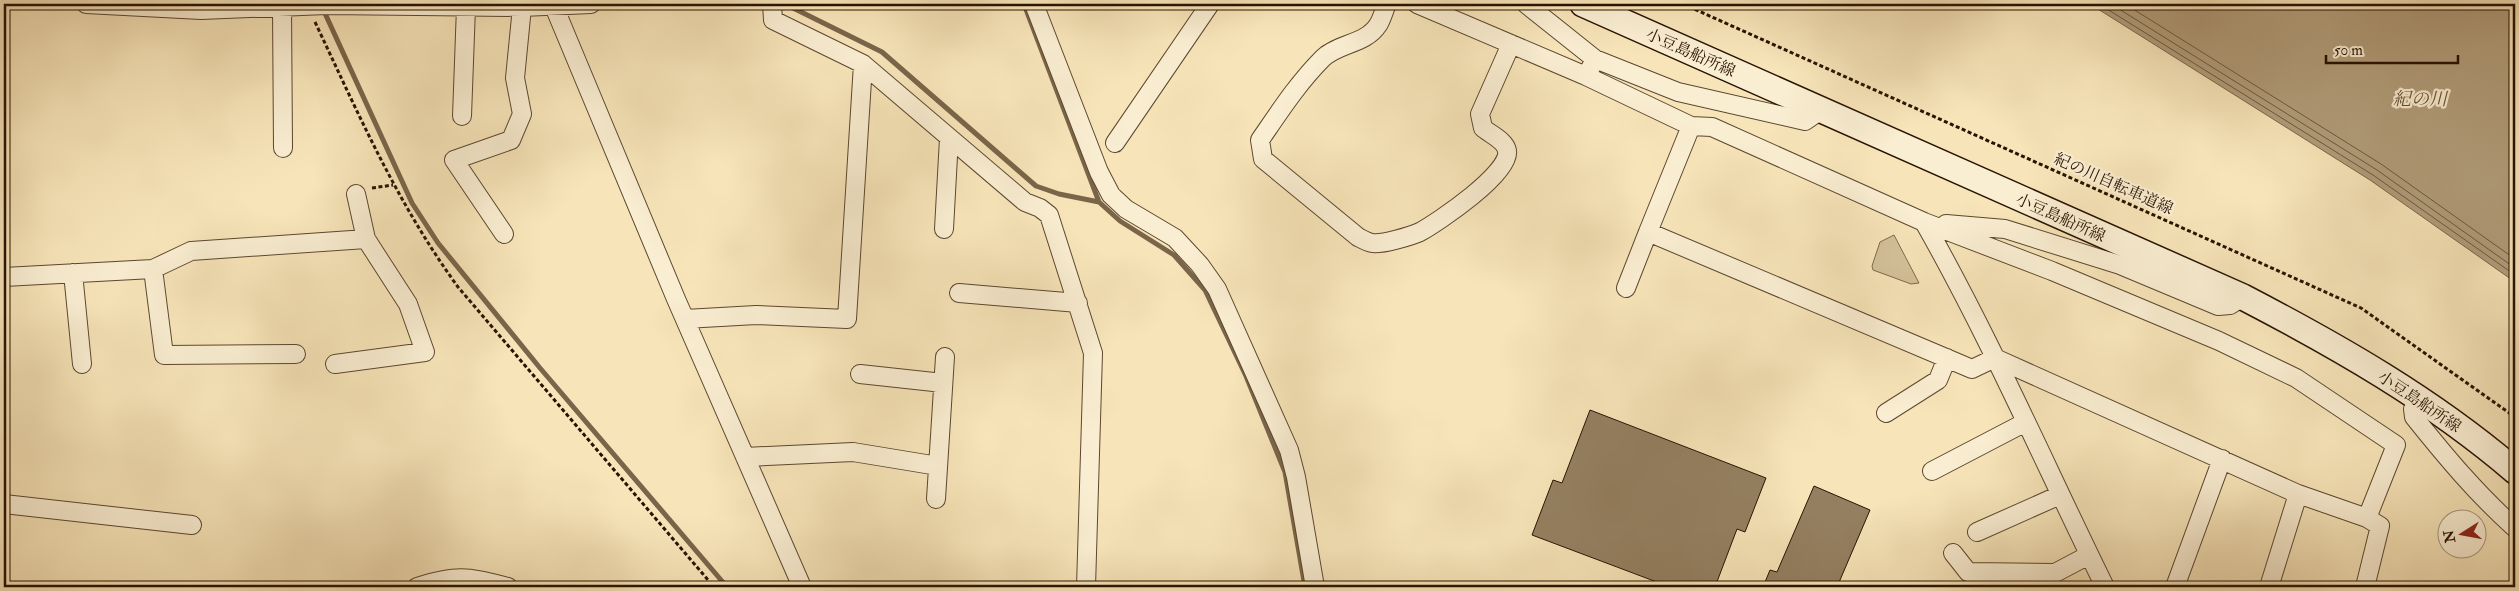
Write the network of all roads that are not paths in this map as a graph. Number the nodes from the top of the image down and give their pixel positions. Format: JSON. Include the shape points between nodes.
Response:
{"nodes":[{"id":1,"x":86,"y":4,"type":"edge"},
{"id":2,"x":591,"y":4,"type":"edge"},
{"id":3,"x":772,"y":4,"type":"edge"},
{"id":4,"x":1034,"y":4,"type":"edge"},
{"id":5,"x":1210,"y":4,"type":"edge"},
{"id":6,"x":1386,"y":4,"type":"edge"},
{"id":7,"x":1417,"y":4,"type":"edge"},
{"id":8,"x":1526,"y":4,"type":"edge"},
{"id":9,"x":1583,"y":4,"type":"edge"},
{"id":10,"x":554,"y":5,"type":"edge"},
{"id":11,"x":463,"y":6,"type":"edge"},
{"id":12,"x":282,"y":8,"type":"junction"},
{"id":13,"x":522,"y":8,"type":"junction"},
{"id":14,"x":1511,"y":44,"type":"junction"},
{"id":15,"x":1595,"y":60,"type":"junction"},
{"id":16,"x":863,"y":64,"type":"junction"},
{"id":17,"x":1586,"y":76,"type":"junction"},
{"id":18,"x":1821,"y":110,"type":"junction"},
{"id":19,"x":462,"y":116,"type":"dead end"},
{"id":20,"x":1691,"y":126,"type":"junction"},
{"id":21,"x":949,"y":138,"type":"junction"},
{"id":22,"x":1115,"y":143,"type":"dead end"},
{"id":23,"x":283,"y":148,"type":"dead end"},
{"id":24,"x":356,"y":194,"type":"dead end"},
{"id":25,"x":1924,"y":222,"type":"junction"},
{"id":26,"x":944,"y":229,"type":"dead end"},
{"id":27,"x":1648,"y":232,"type":"junction"},
{"id":28,"x":504,"y":234,"type":"dead end"},
{"id":29,"x":366,"y":239,"type":"junction"},
{"id":30,"x":153,"y":269,"type":"junction"},
{"id":31,"x":73,"y":274,"type":"junction"},
{"id":32,"x":4,"y":277,"type":"edge"},
{"id":33,"x":1626,"y":288,"type":"dead end"},
{"id":34,"x":958,"y":293,"type":"dead end"},
{"id":35,"x":2242,"y":298,"type":"junction"},
{"id":36,"x":1078,"y":303,"type":"junction"},
{"id":37,"x":685,"y":319,"type":"junction"},
{"id":38,"x":296,"y":354,"type":"dead end"},
{"id":39,"x":945,"y":357,"type":"dead end"},
{"id":40,"x":1947,"y":358,"type":"junction"},
{"id":41,"x":1995,"y":358,"type":"junction"},
{"id":42,"x":82,"y":364,"type":"dead end"},
{"id":43,"x":335,"y":364,"type":"dead end"},
{"id":44,"x":860,"y":374,"type":"dead end"},
{"id":45,"x":943,"y":383,"type":"junction"},
{"id":46,"x":2420,"y":398,"type":"junction"},
{"id":47,"x":1886,"y":413,"type":"dead end"},
{"id":48,"x":2026,"y":422,"type":"junction"},
{"id":49,"x":745,"y":457,"type":"junction"},
{"id":50,"x":2222,"y":458,"type":"junction"},
{"id":51,"x":938,"y":466,"type":"junction"},
{"id":52,"x":1932,"y":471,"type":"dead end"},
{"id":53,"x":2515,"y":471,"type":"edge"},
{"id":54,"x":2298,"y":494,"type":"junction"},
{"id":55,"x":2060,"y":495,"type":"junction"},
{"id":56,"x":936,"y":499,"type":"dead end"},
{"id":57,"x":4,"y":504,"type":"edge"},
{"id":58,"x":2367,"y":518,"type":"junction"},
{"id":59,"x":192,"y":525,"type":"dead end"},
{"id":60,"x":2515,"y":528,"type":"edge"},
{"id":61,"x":1977,"y":532,"type":"dead end"},
{"id":62,"x":1953,"y":553,"type":"dead end"},
{"id":63,"x":2089,"y":555,"type":"junction"},
{"id":64,"x":2030,"y":581,"type":"edge"},
{"id":65,"x":417,"y":587,"type":"edge"},
{"id":66,"x":508,"y":587,"type":"edge"},
{"id":67,"x":802,"y":587,"type":"edge"},
{"id":68,"x":1086,"y":587,"type":"edge"},
{"id":69,"x":1315,"y":587,"type":"edge"},
{"id":70,"x":2105,"y":587,"type":"edge"},
{"id":71,"x":2175,"y":587,"type":"edge"},
{"id":72,"x":2269,"y":587,"type":"edge"},
{"id":73,"x":2365,"y":587,"type":"edge"}],
"edges":[{"from":1,"to":12,"type":"street","via":[[201,10]]},
{"from":2,"to":10,"type":"street"},
{"from":3,"to":16,"type":"street","via":[[773,20]]},
{"from":4,"to":69,"type":"street","via":[[1099,172],[1111,195],[1126,209],[1176,238],[1217,289],[1289,450]]},
{"from":5,"to":22,"type":"street"},
{"from":6,"to":14,"type":"street","via":[[1378,25],[1368,36],[1338,47],[1318,64],[1292,93],[1260,140],[1263,160],[1358,237],[1373,243],[1420,232],[1485,187],[1499,172],[1508,149],[1483,128],[1480,114]]},
{"from":7,"to":14,"type":"street"},
{"from":8,"to":15,"type":"street"},
{"from":9,"to":18,"type":"main road","name":"小豆島船所線"},
{"from":10,"to":13,"type":"street"},
{"from":10,"to":37,"type":"street"},
{"from":11,"to":12,"type":"street"},
{"from":11,"to":13,"type":"street"},
{"from":11,"to":19,"type":"street"},
{"from":12,"to":23,"type":"street"},
{"from":13,"to":28,"type":"street","via":[[515,78],[522,114],[511,140],[454,160]]},
{"from":14,"to":17,"type":"street"},
{"from":15,"to":17,"type":"street"},
{"from":15,"to":18,"type":"street","via":[[1678,92],[1805,121]]},
{"from":16,"to":21,"type":"street"},
{"from":16,"to":37,"type":"street","via":[[846,319],[756,314]]},
{"from":17,"to":20,"type":"street"},
{"from":18,"to":35,"type":"main road","name":"小豆島船所線"},
{"from":20,"to":25,"type":"street","via":[[1712,127]]},
{"from":20,"to":27,"type":"street"},
{"from":21,"to":26,"type":"street"},
{"from":21,"to":36,"type":"street","via":[[1024,202],[1049,215]]},
{"from":24,"to":29,"type":"street"},
{"from":25,"to":35,"type":"street","via":[[2005,230],[2120,264],[2218,306],[2230,305]]},
{"from":25,"to":41,"type":"street"},
{"from":25,"to":58,"type":"street","via":[[2219,341],[2296,378],[2396,445]]},
{"from":27,"to":33,"type":"street"},
{"from":27,"to":40,"type":"street"},
{"from":29,"to":30,"type":"street","via":[[191,251]]},
{"from":29,"to":43,"type":"street","via":[[408,304],[425,352]]},
{"from":30,"to":31,"type":"street"},
{"from":30,"to":38,"type":"street","via":[[164,355]]},
{"from":31,"to":32,"type":"street"},
{"from":31,"to":42,"type":"street"},
{"from":34,"to":36,"type":"street"},
{"from":35,"to":46,"type":"main road","name":"小豆島船所線","via":[[2326,340]]},
{"from":36,"to":68,"type":"street","via":[[1093,353]]},
{"from":37,"to":49,"type":"street"},
{"from":39,"to":45,"type":"street"},
{"from":40,"to":41,"type":"street","via":[[1972,369]]},
{"from":40,"to":47,"type":"street","via":[[1938,380]]},
{"from":41,"to":48,"type":"street"},
{"from":41,"to":50,"type":"street"},
{"from":44,"to":45,"type":"street"},
{"from":45,"to":51,"type":"street"},
{"from":46,"to":53,"type":"main road","name":"小豆島船所線"},
{"from":46,"to":60,"type":"street","via":[[2413,409],[2414,417],[2453,466]]},
{"from":48,"to":52,"type":"street"},
{"from":48,"to":55,"type":"street"},
{"from":49,"to":51,"type":"street","via":[[853,452]]},
{"from":49,"to":67,"type":"street"},
{"from":50,"to":54,"type":"street"},
{"from":50,"to":71,"type":"street"},
{"from":51,"to":56,"type":"street"},
{"from":54,"to":58,"type":"street"},
{"from":54,"to":72,"type":"street"},
{"from":55,"to":61,"type":"street"},
{"from":55,"to":63,"type":"street"},
{"from":57,"to":59,"type":"street"},
{"from":58,"to":73,"type":"street","via":[[2380,526]]},
{"from":62,"to":64,"type":"street","via":[[1968,572]]},
{"from":63,"to":64,"type":"street","via":[[2055,574]]},
{"from":63,"to":70,"type":"street"},
{"from":65,"to":66,"type":"street","via":[[453,577]]}]}
